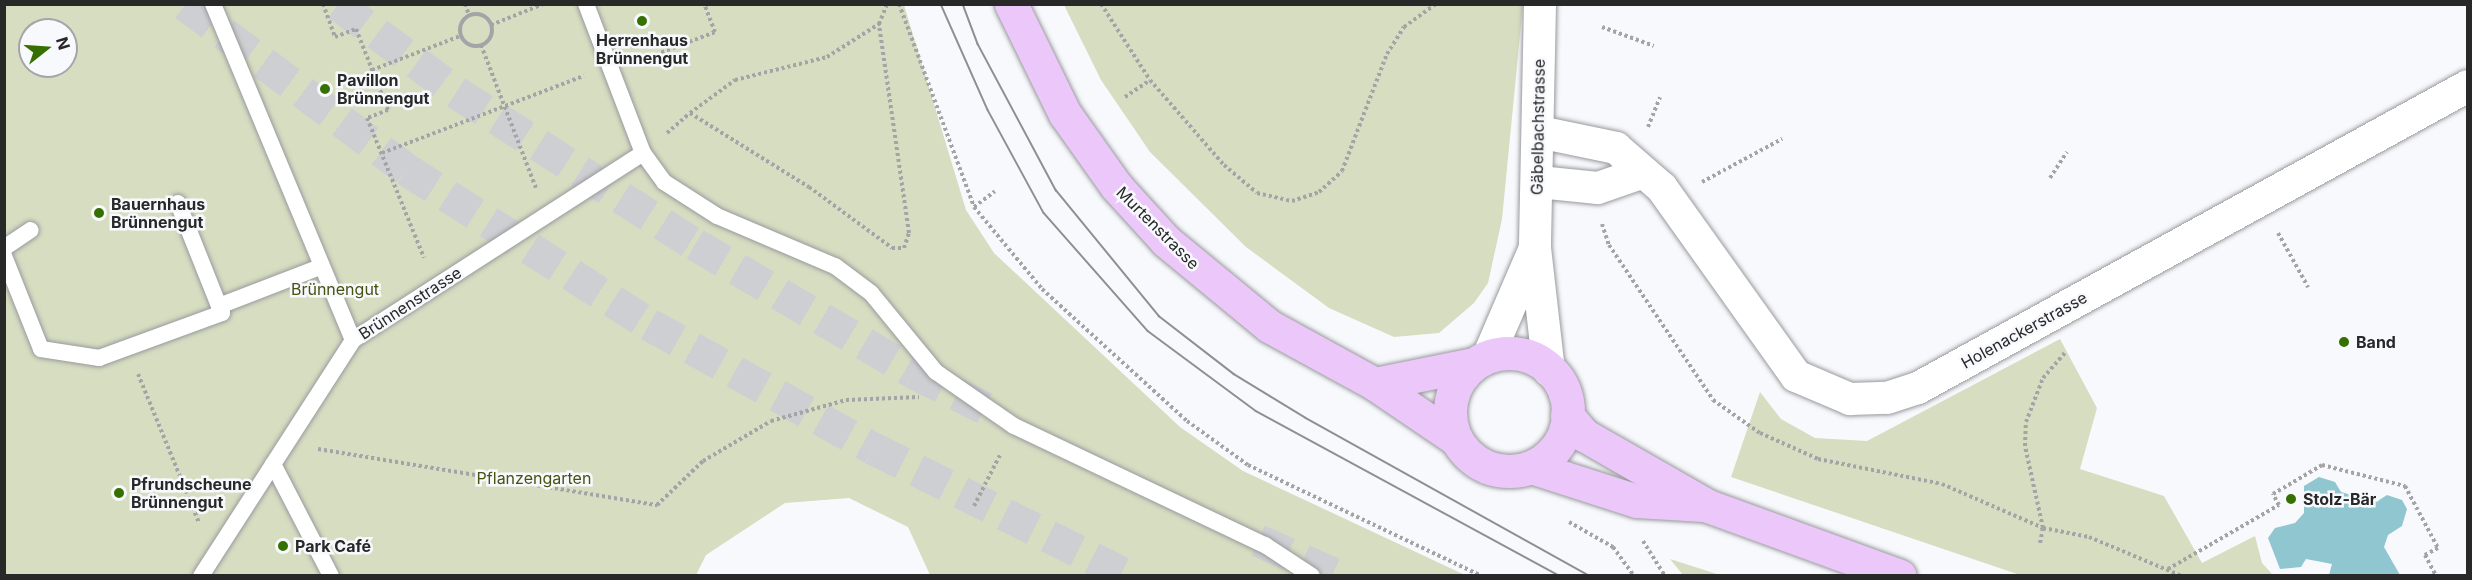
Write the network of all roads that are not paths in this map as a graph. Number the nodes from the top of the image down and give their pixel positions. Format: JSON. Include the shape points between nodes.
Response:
{"nodes":[{"id":1,"x":213,"y":4,"type":"edge"},
{"id":2,"x":586,"y":4,"type":"edge"},
{"id":3,"x":1011,"y":4,"type":"edge"},
{"id":4,"x":1540,"y":4,"type":"edge"},
{"id":5,"x":2468,"y":87,"type":"edge"},
{"id":6,"x":1539,"y":132,"type":"junction"},
{"id":7,"x":643,"y":153,"type":"junction"},
{"id":8,"x":1641,"y":173,"type":"junction"},
{"id":9,"x":1539,"y":182,"type":"junction"},
{"id":10,"x":178,"y":202,"type":"dead end"},
{"id":11,"x":31,"y":230,"type":"dead end"},
{"id":12,"x":4,"y":248,"type":"edge"},
{"id":13,"x":1535,"y":248,"type":"junction"},
{"id":14,"x":4,"y":256,"type":"edge"},
{"id":15,"x":320,"y":267,"type":"junction"},
{"id":16,"x":219,"y":306,"type":"junction"},
{"id":17,"x":353,"y":340,"type":"junction"},
{"id":18,"x":1481,"y":361,"type":"junction"},
{"id":19,"x":1550,"y":370,"type":"junction"},
{"id":20,"x":1375,"y":384,"type":"junction"},
{"id":21,"x":1567,"y":415,"type":"junction"},
{"id":22,"x":1456,"y":439,"type":"junction"},
{"id":23,"x":273,"y":464,"type":"junction"},
{"id":24,"x":1531,"y":467,"type":"junction"},
{"id":25,"x":1708,"y":506,"type":"junction"},
{"id":26,"x":201,"y":576,"type":"edge"},
{"id":27,"x":331,"y":576,"type":"edge"},
{"id":28,"x":1312,"y":576,"type":"edge"},
{"id":29,"x":1900,"y":576,"type":"edge"}],
"edges":[{"from":1,"to":15,"type":"lane"},
{"from":2,"to":7,"type":"lane"},
{"from":3,"to":20,"type":"main road","name":"Murtenstrasse","via":[[1065,114],[1116,186],[1166,241],[1269,326]]},
{"from":4,"to":6,"type":"street","name":"Gäbelbachstrasse"},
{"from":5,"to":8,"type":"street","name":"Holenackerstrasse","via":[[1918,388],[1887,398],[1850,399],[1796,376],[1671,198]]},
{"from":6,"to":8,"type":"street","name":"Holenackerstrasse","via":[[1616,148]]},
{"from":6,"to":9,"type":"street","name":"Gäbelbachstrasse"},
{"from":7,"to":17,"type":"lane","name":"Brünnenstrasse"},
{"from":7,"to":28,"type":"lane","via":[[664,182],[717,216],[835,266],[871,293],[936,372],[1014,426],[1265,545]]},
{"from":8,"to":9,"type":"street","via":[[1598,188]]},
{"from":9,"to":13,"type":"street","name":"Gäbelbachstrasse"},
{"from":10,"to":16,"type":"lane"},
{"from":11,"to":12,"type":"lane"},
{"from":13,"to":18,"type":"street","name":"Gäbelbachstrasse"},
{"from":13,"to":19,"type":"street","name":"Gäbelbachstrasse"},
{"from":14,"to":16,"type":"lane","via":[[41,349],[99,358],[222,313]]},
{"from":15,"to":16,"type":"lane"},
{"from":15,"to":17,"type":"lane"},
{"from":17,"to":23,"type":"lane","name":"Brünnenstrasse"},
{"from":18,"to":19,"type":"main road","via":[[1521,355]]},
{"from":18,"to":20,"type":"main road"},
{"from":18,"to":22,"type":"main road","via":[[1454,389],[1450,406]]},
{"from":19,"to":21,"type":"main road","via":[[1560,383]]},
{"from":20,"to":22,"type":"main road","name":"Murtenstrasse"},
{"from":21,"to":24,"type":"main road","via":[[1557,445]]},
{"from":21,"to":25,"type":"main road","via":[[1584,435]]},
{"from":22,"to":24,"type":"main road","via":[[1480,464],[1496,470]]},
{"from":23,"to":26,"type":"lane","name":"Brünnenstrasse"},
{"from":23,"to":27,"type":"lane"},
{"from":24,"to":25,"type":"main road","via":[[1637,501]]},
{"from":25,"to":29,"type":"main road"}]}
